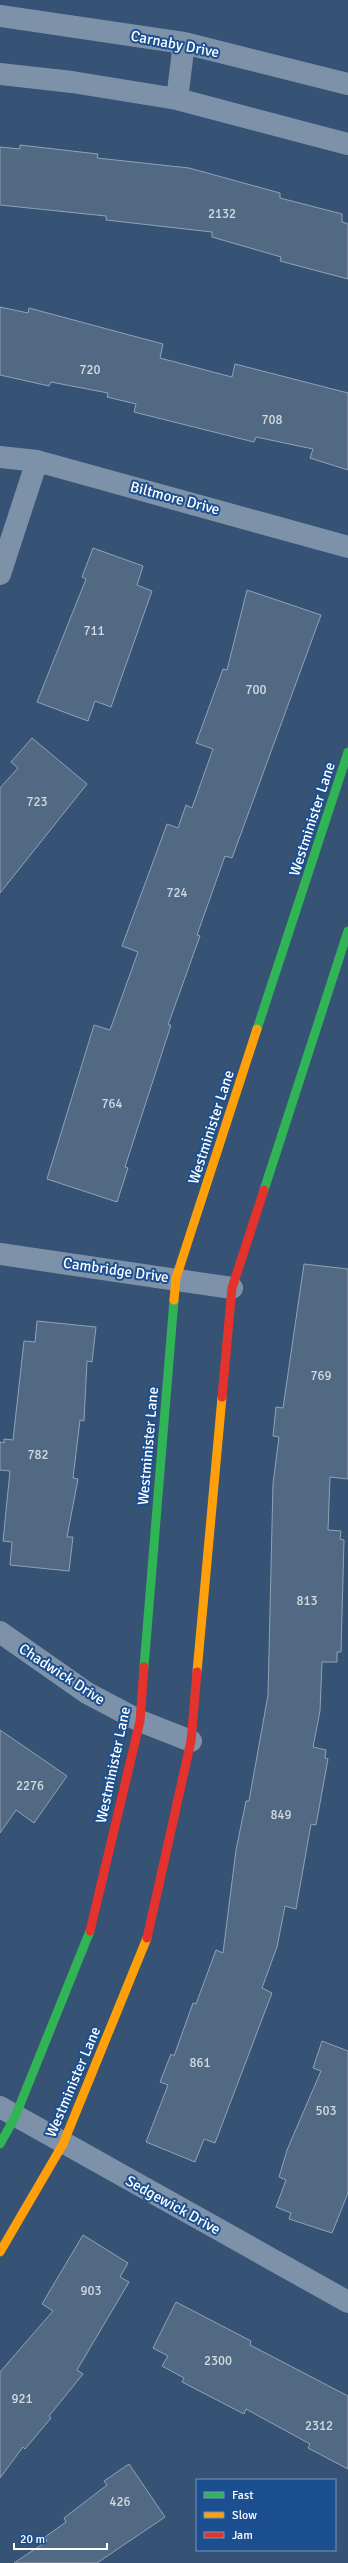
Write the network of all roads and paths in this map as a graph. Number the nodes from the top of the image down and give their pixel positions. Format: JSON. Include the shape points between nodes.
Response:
{"nodes":[{"id":1,"x":0,"y":16,"type":"edge"},
{"id":2,"x":184,"y":43,"type":"junction"},
{"id":3,"x":0,"y":74,"type":"edge"},
{"id":4,"x":348,"y":84,"type":"edge"},
{"id":5,"x":177,"y":99,"type":"junction"},
{"id":6,"x":348,"y":144,"type":"edge"},
{"id":7,"x":0,"y":457,"type":"edge"},
{"id":8,"x":37,"y":461,"type":"junction"},
{"id":9,"x":348,"y":547,"type":"edge"},
{"id":10,"x":0,"y":574,"type":"edge"},
{"id":11,"x":348,"y":752,"type":"edge"},
{"id":12,"x":348,"y":931,"type":"edge"},
{"id":13,"x":0,"y":1254,"type":"edge"},
{"id":14,"x":176,"y":1278,"type":"junction"},
{"id":15,"x":232,"y":1288,"type":"junction"},
{"id":16,"x":0,"y":1632,"type":"edge"},
{"id":17,"x":140,"y":1721,"type":"junction"},
{"id":18,"x":191,"y":1741,"type":"junction"},
{"id":19,"x":7,"y":2112,"type":"edge"},
{"id":20,"x":0,"y":2144,"type":"edge"},
{"id":21,"x":63,"y":2144,"type":"junction"},
{"id":22,"x":0,"y":2252,"type":"edge"},
{"id":23,"x":348,"y":2302,"type":"edge"}],
"edges":[{"from":1,"to":2,"type":"street","name":"Carnaby Drive"},
{"from":2,"to":4,"type":"street","name":"Carnaby Drive"},
{"from":2,"to":5,"type":"street"},
{"from":3,"to":5,"type":"street","via":[[72,82]]},
{"from":5,"to":6,"type":"street"},
{"from":7,"to":8,"type":"street","name":"Biltmore Drive"},
{"from":8,"to":9,"type":"street","name":"Biltmore Drive"},
{"from":8,"to":10,"type":"street"},
{"from":11,"to":14,"type":"street","name":"Westminister Lane"},
{"from":12,"to":15,"type":"street","name":"Westminister Lane"},
{"from":13,"to":14,"type":"street","name":"Cambridge Drive"},
{"from":14,"to":15,"type":"street","name":"Cambridge Drive"},
{"from":14,"to":17,"type":"street","name":"Westminister Lane"},
{"from":15,"to":18,"type":"street","name":"Westminister Lane"},
{"from":16,"to":17,"type":"street","name":"Chadwick Drive","via":[[87,1694]]},
{"from":17,"to":18,"type":"street","name":"Chadwick Drive"},
{"from":17,"to":19,"type":"street","name":"Westminister Lane","via":[[89,1935]]},
{"from":18,"to":21,"type":"street","name":"Westminister Lane","via":[[146,1942]]},
{"from":19,"to":20,"type":"street","name":"Westminister Lane"},
{"from":19,"to":21,"type":"street","name":"Sedgewick Drive"},
{"from":21,"to":22,"type":"street","name":"Westminister Lane"},
{"from":21,"to":23,"type":"street","name":"Sedgewick Drive"}]}
